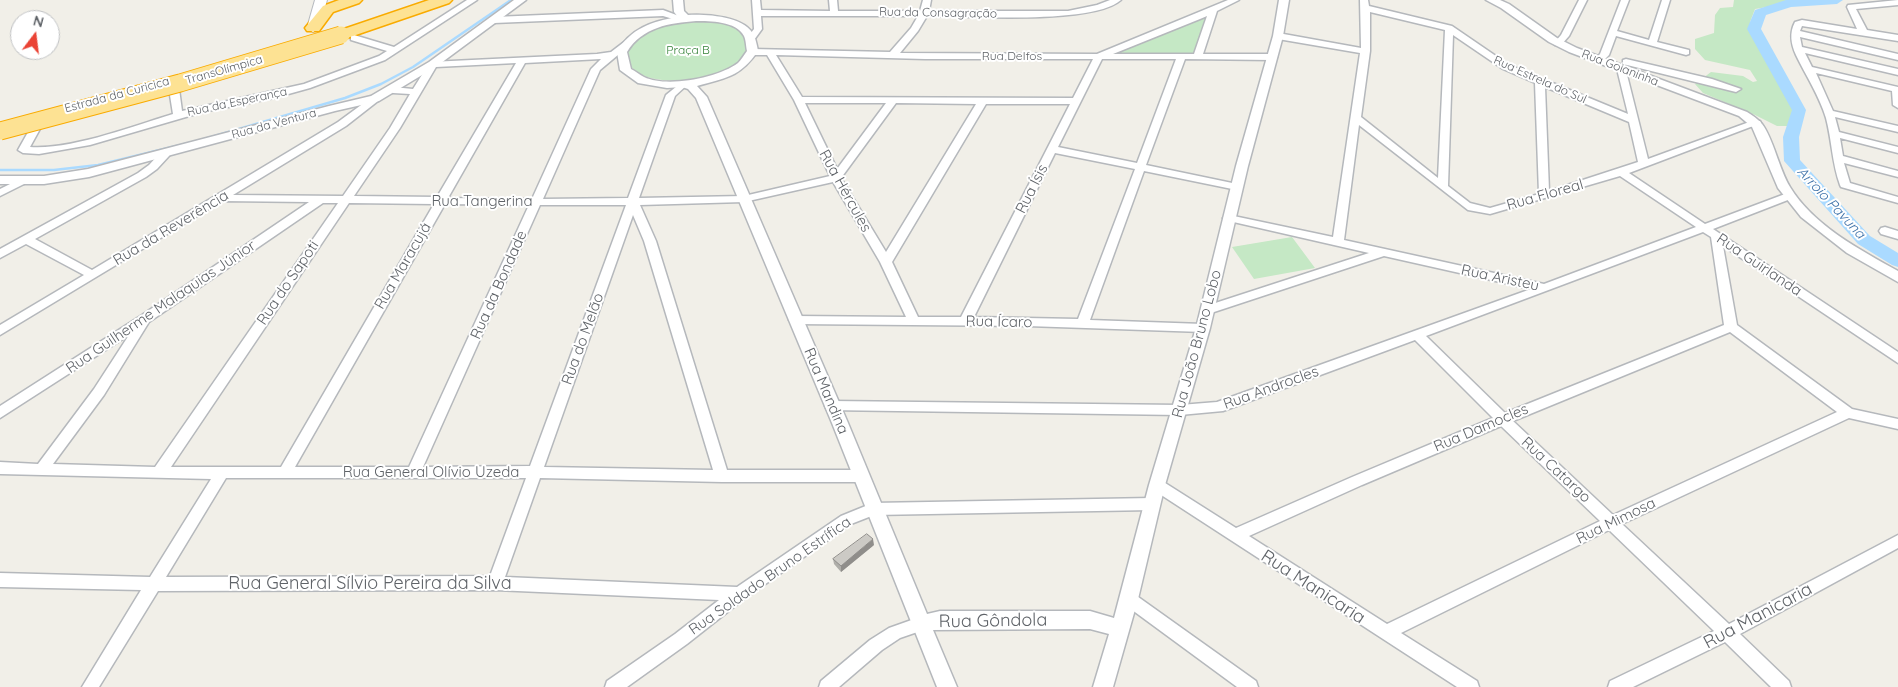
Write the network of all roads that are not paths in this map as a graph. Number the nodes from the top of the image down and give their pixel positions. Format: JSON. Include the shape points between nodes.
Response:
{"nodes":[{"id":1,"x":321,"y":0,"type":"edge"},
{"id":2,"x":354,"y":0,"type":"edge"},
{"id":3,"x":402,"y":0,"type":"edge"},
{"id":4,"x":444,"y":0,"type":"edge"},
{"id":5,"x":473,"y":0,"type":"edge"},
{"id":6,"x":521,"y":0,"type":"edge"},
{"id":7,"x":756,"y":0,"type":"edge"},
{"id":8,"x":833,"y":0,"type":"edge"},
{"id":9,"x":927,"y":0,"type":"edge"},
{"id":10,"x":1117,"y":0,"type":"edge"},
{"id":11,"x":1235,"y":0,"type":"edge"},
{"id":12,"x":1284,"y":0,"type":"edge"},
{"id":13,"x":1491,"y":0,"type":"edge"},
{"id":14,"x":1583,"y":0,"type":"edge"},
{"id":15,"x":1625,"y":0,"type":"edge"},
{"id":16,"x":1666,"y":0,"type":"edge"},
{"id":17,"x":1898,"y":2,"type":"edge"},
{"id":18,"x":678,"y":3,"type":"edge"},
{"id":19,"x":1364,"y":4,"type":"edge"},
{"id":20,"x":1865,"y":5,"type":"junction"},
{"id":21,"x":1213,"y":10,"type":"junction"},
{"id":22,"x":1898,"y":10,"type":"edge"},
{"id":23,"x":834,"y":13,"type":"junction"},
{"id":24,"x":925,"y":13,"type":"junction"},
{"id":25,"x":645,"y":14,"type":"junction"},
{"id":26,"x":669,"y":15,"type":"junction"},
{"id":27,"x":757,"y":17,"type":"junction"},
{"id":28,"x":684,"y":18,"type":"junction"},
{"id":29,"x":494,"y":20,"type":"junction"},
{"id":30,"x":655,"y":24,"type":"junction"},
{"id":31,"x":742,"y":28,"type":"junction"},
{"id":32,"x":1449,"y":28,"type":"junction"},
{"id":33,"x":334,"y":31,"type":"junction"},
{"id":34,"x":1863,"y":32,"type":"junction"},
{"id":35,"x":1613,"y":33,"type":"junction"},
{"id":36,"x":1795,"y":33,"type":"junction"},
{"id":37,"x":1278,"y":36,"type":"junction"},
{"id":38,"x":751,"y":38,"type":"junction"},
{"id":39,"x":1898,"y":38,"type":"edge"},
{"id":40,"x":628,"y":42,"type":"junction"},
{"id":41,"x":1558,"y":43,"type":"junction"},
{"id":42,"x":1652,"y":43,"type":"junction"},
{"id":43,"x":1798,"y":49,"type":"junction"},
{"id":44,"x":395,"y":50,"type":"junction"},
{"id":45,"x":1365,"y":51,"type":"junction"},
{"id":46,"x":752,"y":52,"type":"junction"},
{"id":47,"x":1686,"y":52,"type":"dead end"},
{"id":48,"x":893,"y":55,"type":"junction"},
{"id":49,"x":776,"y":56,"type":"junction"},
{"id":50,"x":1099,"y":56,"type":"junction"},
{"id":51,"x":1182,"y":56,"type":"junction"},
{"id":52,"x":1198,"y":56,"type":"junction"},
{"id":53,"x":1272,"y":57,"type":"junction"},
{"id":54,"x":1898,"y":57,"type":"edge"},
{"id":55,"x":610,"y":59,"type":"junction"},
{"id":56,"x":522,"y":60,"type":"junction"},
{"id":57,"x":1599,"y":60,"type":"junction"},
{"id":58,"x":433,"y":64,"type":"junction"},
{"id":59,"x":624,"y":66,"type":"junction"},
{"id":60,"x":1624,"y":66,"type":"junction"},
{"id":61,"x":1809,"y":69,"type":"junction"},
{"id":62,"x":1644,"y":72,"type":"junction"},
{"id":63,"x":1898,"y":72,"type":"edge"},
{"id":64,"x":708,"y":81,"type":"junction"},
{"id":65,"x":1540,"y":82,"type":"junction"},
{"id":66,"x":684,"y":85,"type":"junction"},
{"id":67,"x":1736,"y":89,"type":"dead end"},
{"id":68,"x":174,"y":90,"type":"dead end"},
{"id":69,"x":393,"y":90,"type":"junction"},
{"id":70,"x":669,"y":90,"type":"junction"},
{"id":71,"x":1897,"y":90,"type":"edge"},
{"id":72,"x":415,"y":92,"type":"junction"},
{"id":73,"x":701,"y":97,"type":"junction"},
{"id":74,"x":375,"y":99,"type":"junction"},
{"id":75,"x":799,"y":100,"type":"junction"},
{"id":76,"x":893,"y":100,"type":"junction"},
{"id":77,"x":983,"y":100,"type":"junction"},
{"id":78,"x":1076,"y":102,"type":"junction"},
{"id":79,"x":1898,"y":105,"type":"edge"},
{"id":80,"x":333,"y":108,"type":"junction"},
{"id":81,"x":1829,"y":113,"type":"junction"},
{"id":82,"x":178,"y":114,"type":"junction"},
{"id":83,"x":43,"y":115,"type":"junction"},
{"id":84,"x":1355,"y":117,"type":"junction"},
{"id":85,"x":1633,"y":120,"type":"junction"},
{"id":86,"x":0,"y":121,"type":"edge"},
{"id":87,"x":1756,"y":123,"type":"junction"},
{"id":88,"x":342,"y":124,"type":"junction"},
{"id":89,"x":0,"y":126,"type":"edge"},
{"id":90,"x":1898,"y":129,"type":"edge"},
{"id":91,"x":0,"y":131,"type":"edge"},
{"id":92,"x":1834,"y":134,"type":"junction"},
{"id":93,"x":1052,"y":149,"type":"junction"},
{"id":94,"x":1898,"y":150,"type":"edge"},
{"id":95,"x":165,"y":154,"type":"junction"},
{"id":96,"x":1837,"y":158,"type":"junction"},
{"id":97,"x":1644,"y":164,"type":"junction"},
{"id":98,"x":1142,"y":167,"type":"junction"},
{"id":99,"x":1621,"y":172,"type":"junction"},
{"id":100,"x":1898,"y":174,"type":"edge"},
{"id":101,"x":836,"y":178,"type":"junction"},
{"id":102,"x":0,"y":180,"type":"edge"},
{"id":103,"x":22,"y":181,"type":"junction"},
{"id":104,"x":1443,"y":186,"type":"junction"},
{"id":105,"x":1237,"y":187,"type":"junction"},
{"id":106,"x":0,"y":193,"type":"edge"},
{"id":107,"x":1544,"y":196,"type":"junction"},
{"id":108,"x":1789,"y":196,"type":"junction"},
{"id":109,"x":220,"y":198,"type":"junction"},
{"id":110,"x":321,"y":199,"type":"junction"},
{"id":111,"x":347,"y":199,"type":"junction"},
{"id":112,"x":744,"y":199,"type":"junction"},
{"id":113,"x":1898,"y":200,"type":"edge"},
{"id":114,"x":440,"y":201,"type":"junction"},
{"id":115,"x":537,"y":202,"type":"junction"},
{"id":116,"x":633,"y":202,"type":"junction"},
{"id":117,"x":1229,"y":218,"type":"junction"},
{"id":118,"x":1703,"y":227,"type":"junction"},
{"id":119,"x":1885,"y":231,"type":"dead end"},
{"id":120,"x":1898,"y":235,"type":"edge"},
{"id":121,"x":1716,"y":236,"type":"junction"},
{"id":122,"x":25,"y":239,"type":"junction"},
{"id":123,"x":1338,"y":242,"type":"junction"},
{"id":124,"x":1384,"y":252,"type":"junction"},
{"id":125,"x":0,"y":254,"type":"edge"},
{"id":126,"x":886,"y":262,"type":"junction"},
{"id":127,"x":93,"y":275,"type":"junction"},
{"id":128,"x":1898,"y":277,"type":"edge"},
{"id":129,"x":1545,"y":288,"type":"junction"},
{"id":130,"x":1207,"y":310,"type":"junction"},
{"id":131,"x":146,"y":318,"type":"junction"},
{"id":132,"x":795,"y":320,"type":"junction"},
{"id":133,"x":914,"y":321,"type":"junction"},
{"id":134,"x":965,"y":322,"type":"junction"},
{"id":135,"x":1082,"y":324,"type":"junction"},
{"id":136,"x":1730,"y":327,"type":"junction"},
{"id":137,"x":1203,"y":328,"type":"junction"},
{"id":138,"x":0,"y":331,"type":"edge"},
{"id":139,"x":1417,"y":334,"type":"junction"},
{"id":140,"x":1898,"y":358,"type":"edge"},
{"id":141,"x":832,"y":406,"type":"junction"},
{"id":142,"x":1180,"y":410,"type":"junction"},
{"id":143,"x":0,"y":413,"type":"edge"},
{"id":144,"x":1848,"y":413,"type":"junction"},
{"id":145,"x":1501,"y":419,"type":"junction"},
{"id":146,"x":1898,"y":424,"type":"edge"},
{"id":147,"x":0,"y":468,"type":"edge"},
{"id":148,"x":42,"y":469,"type":"junction"},
{"id":149,"x":223,"y":472,"type":"junction"},
{"id":150,"x":285,"y":472,"type":"junction"},
{"id":151,"x":414,"y":472,"type":"junction"},
{"id":152,"x":534,"y":472,"type":"junction"},
{"id":153,"x":159,"y":473,"type":"junction"},
{"id":154,"x":722,"y":476,"type":"junction"},
{"id":155,"x":861,"y":476,"type":"junction"},
{"id":156,"x":1157,"y":485,"type":"junction"},
{"id":157,"x":1152,"y":504,"type":"junction"},
{"id":158,"x":873,"y":510,"type":"junction"},
{"id":159,"x":1612,"y":522,"type":"junction"},
{"id":160,"x":1234,"y":536,"type":"junction"},
{"id":161,"x":1898,"y":541,"type":"edge"},
{"id":162,"x":0,"y":580,"type":"edge"},
{"id":163,"x":154,"y":584,"type":"junction"},
{"id":164,"x":495,"y":584,"type":"junction"},
{"id":165,"x":739,"y":594,"type":"junction"},
{"id":166,"x":1129,"y":599,"type":"junction"},
{"id":167,"x":920,"y":624,"type":"junction"},
{"id":168,"x":1120,"y":628,"type":"junction"},
{"id":169,"x":1386,"y":633,"type":"junction"},
{"id":170,"x":1727,"y":633,"type":"junction"},
{"id":171,"x":90,"y":687,"type":"edge"},
{"id":172,"x":613,"y":687,"type":"edge"},
{"id":173,"x":826,"y":687,"type":"edge"},
{"id":174,"x":947,"y":687,"type":"edge"},
{"id":175,"x":1103,"y":687,"type":"edge"},
{"id":176,"x":1250,"y":687,"type":"edge"},
{"id":177,"x":1471,"y":687,"type":"edge"},
{"id":178,"x":1616,"y":687,"type":"edge"},
{"id":179,"x":1783,"y":687,"type":"edge"}],
"edges":[{"from":1,"to":33,"type":"main road"},
{"from":2,"to":33,"type":"highway","via":[[328,9]]},
{"from":3,"to":33,"type":"highway","name":"TransOlímpica"},
{"from":4,"to":33,"type":"highway","name":"TransOlímpica"},
{"from":5,"to":44,"type":"street","name":"Rua da Esperança"},
{"from":6,"to":29,"type":"street","name":"Rua da Ventura"},
{"from":7,"to":27,"type":"street"},
{"from":8,"to":23,"type":"street"},
{"from":9,"to":24,"type":"street"},
{"from":10,"to":24,"type":"street","name":"Rua da Consagração","via":[[1068,14]]},
{"from":11,"to":21,"type":"street"},
{"from":12,"to":37,"type":"street","name":"Rua João Bruno Lobo"},
{"from":13,"to":41,"type":"street","name":"Rua Goianinha","via":[[1505,6]]},
{"from":14,"to":41,"type":"street","via":[[1565,36]]},
{"from":15,"to":35,"type":"street"},
{"from":16,"to":42,"type":"street"},
{"from":17,"to":20,"type":"street"},
{"from":18,"to":26,"type":"street"},
{"from":18,"to":28,"type":"street"},
{"from":19,"to":32,"type":"street","name":"Rua Estrela do Sul"},
{"from":19,"to":45,"type":"street"},
{"from":20,"to":22,"type":"street"},
{"from":20,"to":34,"type":"street","via":[[1851,8]]},
{"from":21,"to":50,"type":"street"},
{"from":21,"to":52,"type":"street"},
{"from":23,"to":24,"type":"street","name":"Rua da Consagração"},
{"from":23,"to":27,"type":"street","name":"Rua da Consagração"},
{"from":24,"to":48,"type":"street"},
{"from":25,"to":26,"type":"street"},
{"from":25,"to":29,"type":"street"},
{"from":25,"to":30,"type":"street","via":[[658,18]]},
{"from":26,"to":28,"type":"street"},
{"from":26,"to":30,"type":"street"},
{"from":27,"to":31,"type":"street"},
{"from":27,"to":38,"type":"street","via":[[758,29]]},
{"from":28,"to":30,"type":"street"},
{"from":28,"to":31,"type":"street","via":[[717,19]]},
{"from":29,"to":58,"type":"street","name":"Rua da Ventura"},
{"from":30,"to":40,"type":"street"},
{"from":31,"to":38,"type":"street"},
{"from":32,"to":65,"type":"street","name":"Rua Estrela do Sul","via":[[1489,56]]},
{"from":32,"to":104,"type":"street"},
{"from":33,"to":44,"type":"street"},
{"from":33,"to":83,"type":"street","name":"Estrada da Curicica","via":[[312,35],[292,46]]},
{"from":33,"to":86,"type":"highway","name":"TransOlímpica"},
{"from":33,"to":91,"type":"highway","name":"TransOlímpica","bridge":true,"via":[[180,83]]},
{"from":34,"to":36,"type":"street","via":[[1802,23],[1798,24]]},
{"from":34,"to":39,"type":"street"},
{"from":35,"to":42,"type":"street"},
{"from":35,"to":57,"type":"street"},
{"from":36,"to":43,"type":"street"},
{"from":36,"to":54,"type":"street"},
{"from":37,"to":45,"type":"street"},
{"from":37,"to":53,"type":"street","name":"Rua João Bruno Lobo"},
{"from":38,"to":46,"type":"street"},
{"from":40,"to":55,"type":"street","name":"Rua da Bondade"},
{"from":40,"to":59,"type":"street","via":[[621,57]]},
{"from":41,"to":57,"type":"street","name":"Rua Goianinha"},
{"from":42,"to":47,"type":"street"},
{"from":43,"to":61,"type":"street"},
{"from":43,"to":63,"type":"street"},
{"from":44,"to":82,"type":"street","name":"Rua da Esperança","via":[[366,65],[299,89]]},
{"from":45,"to":84,"type":"street"},
{"from":46,"to":49,"type":"street","name":"Rua Delfos"},
{"from":46,"to":64,"type":"street","via":[[734,71]]},
{"from":48,"to":49,"type":"street","name":"Rua Delfos"},
{"from":48,"to":50,"type":"street","name":"Rua Delfos"},
{"from":49,"to":75,"type":"street","name":"Rua Hércules"},
{"from":50,"to":51,"type":"street","name":"Rua Delfos"},
{"from":50,"to":78,"type":"street","name":"Rua Ísis"},
{"from":51,"to":52,"type":"street","name":"Rua Delfos"},
{"from":51,"to":98,"type":"street"},
{"from":52,"to":53,"type":"street","name":"Rua Delfos"},
{"from":53,"to":105,"type":"street","name":"Rua João Bruno Lobo"},
{"from":55,"to":56,"type":"street"},
{"from":55,"to":59,"type":"street"},
{"from":55,"to":115,"type":"street","name":"Rua da Bondade","via":[[596,70]]},
{"from":56,"to":58,"type":"street"},
{"from":56,"to":114,"type":"street","name":"Rua Maracujá"},
{"from":57,"to":60,"type":"street","name":"Rua Goianinha"},
{"from":58,"to":69,"type":"street","name":"Rua da Ventura"},
{"from":58,"to":72,"type":"street","name":"Rua do Sapoti"},
{"from":59,"to":70,"type":"street","via":[[640,79]]},
{"from":60,"to":62,"type":"street","name":"Rua Goianinha"},
{"from":60,"to":85,"type":"street"},
{"from":61,"to":71,"type":"street"},
{"from":61,"to":81,"type":"street"},
{"from":62,"to":67,"type":"street","via":[[1711,81]]},
{"from":62,"to":87,"type":"street","name":"Rua Goianinha","via":[[1743,114]]},
{"from":64,"to":66,"type":"street"},
{"from":64,"to":73,"type":"street","via":[[702,86]]},
{"from":65,"to":85,"type":"street","name":"Rua Estrela do Sul"},
{"from":65,"to":107,"type":"street"},
{"from":66,"to":70,"type":"street"},
{"from":66,"to":73,"type":"street","name":"Rua Mandina","via":[[692,87]]},
{"from":68,"to":82,"type":"street"},
{"from":69,"to":72,"type":"street"},
{"from":69,"to":74,"type":"street","name":"Rua da Ventura"},
{"from":70,"to":116,"type":"street","name":"Rua do Melão"},
{"from":71,"to":79,"type":"street"},
{"from":72,"to":111,"type":"street","name":"Rua do Sapoti"},
{"from":73,"to":112,"type":"street","name":"Rua Mandina"},
{"from":74,"to":80,"type":"street","name":"Rua da Ventura"},
{"from":74,"to":88,"type":"street","name":"Rua da Reverência"},
{"from":75,"to":76,"type":"street"},
{"from":75,"to":101,"type":"street","name":"Rua Hércules"},
{"from":76,"to":77,"type":"street"},
{"from":76,"to":101,"type":"street"},
{"from":77,"to":78,"type":"street"},
{"from":77,"to":126,"type":"street"},
{"from":78,"to":93,"type":"street","name":"Rua Ísis"},
{"from":80,"to":88,"type":"street","via":[[345,116]]},
{"from":80,"to":95,"type":"street","name":"Rua da Ventura"},
{"from":81,"to":90,"type":"street"},
{"from":81,"to":92,"type":"street"},
{"from":82,"to":83,"type":"street","name":"Rua da Esperança","via":[[101,140],[39,151],[23,150]]},
{"from":83,"to":89,"type":"street","name":"Estrada da Curicica"},
{"from":84,"to":104,"type":"street","name":"Rua Floreal"},
{"from":84,"to":123,"type":"street"},
{"from":85,"to":97,"type":"street"},
{"from":87,"to":97,"type":"street","name":"Rua Floreal"},
{"from":87,"to":108,"type":"street"},
{"from":88,"to":109,"type":"street","name":"Rua da Reverência"},
{"from":92,"to":94,"type":"street"},
{"from":92,"to":96,"type":"street"},
{"from":93,"to":98,"type":"street"},
{"from":93,"to":134,"type":"street","name":"Rua Ísis"},
{"from":95,"to":103,"type":"street","name":"Rua da Ventura","via":[[66,178]]},
{"from":95,"to":122,"type":"street","via":[[142,175]]},
{"from":96,"to":100,"type":"street"},
{"from":96,"to":113,"type":"street","via":[[1846,186]]},
{"from":97,"to":99,"type":"street","name":"Rua Floreal"},
{"from":98,"to":105,"type":"street"},
{"from":98,"to":135,"type":"street"},
{"from":99,"to":107,"type":"street","name":"Rua Floreal"},
{"from":99,"to":118,"type":"street","name":"Rua Guirlanda"},
{"from":101,"to":112,"type":"street","name":"Rua Tangerina"},
{"from":101,"to":126,"type":"street","name":"Rua Hércules"},
{"from":102,"to":103,"type":"street","name":"Rua da Ventura"},
{"from":103,"to":106,"type":"street"},
{"from":104,"to":107,"type":"street","name":"Rua Floreal","via":[[1466,205],[1482,211]]},
{"from":105,"to":117,"type":"street","name":"Rua João Bruno Lobo"},
{"from":108,"to":118,"type":"street","name":"Rua Aristeu"},
{"from":108,"to":128,"type":"street","via":[[1840,241]]},
{"from":109,"to":110,"type":"street","name":"Rua Tangerina"},
{"from":109,"to":127,"type":"street","name":"Rua da Reverência"},
{"from":110,"to":111,"type":"street","name":"Rua Tangerina"},
{"from":110,"to":131,"type":"street","name":"Rua Guilherme Malaquias Júnior"},
{"from":111,"to":114,"type":"street","name":"Rua Tangerina"},
{"from":111,"to":153,"type":"street","name":"Rua do Sapoti"},
{"from":112,"to":116,"type":"street","name":"Rua Tangerina"},
{"from":112,"to":132,"type":"street","name":"Rua Mandina"},
{"from":114,"to":115,"type":"street","name":"Rua Tangerina"},
{"from":114,"to":150,"type":"street","name":"Rua Maracujá"},
{"from":115,"to":116,"type":"street","name":"Rua Tangerina"},
{"from":115,"to":151,"type":"street","name":"Rua da Bondade"},
{"from":116,"to":152,"type":"street","name":"Rua do Melão"},
{"from":116,"to":154,"type":"street","via":[[650,241]]},
{"from":117,"to":123,"type":"street","name":"Rua Aristeu"},
{"from":117,"to":130,"type":"street","name":"Rua João Bruno Lobo"},
{"from":118,"to":121,"type":"street","name":"Rua Guirlanda"},
{"from":118,"to":129,"type":"street","name":"Rua Aristeu"},
{"from":119,"to":120,"type":"street"},
{"from":121,"to":136,"type":"street"},
{"from":121,"to":140,"type":"street","name":"Rua Guirlanda"},
{"from":122,"to":125,"type":"street"},
{"from":122,"to":127,"type":"street"},
{"from":123,"to":124,"type":"street","name":"Rua Aristeu"},
{"from":124,"to":129,"type":"street","name":"Rua Aristeu"},
{"from":124,"to":130,"type":"street"},
{"from":126,"to":133,"type":"street","name":"Rua Hércules"},
{"from":127,"to":138,"type":"street","name":"Rua da Reverência"},
{"from":129,"to":139,"type":"street","name":"Rua Androcles"},
{"from":130,"to":137,"type":"street","name":"Rua João Bruno Lobo"},
{"from":131,"to":143,"type":"street","name":"Rua Guilherme Malaquias Júnior"},
{"from":131,"to":148,"type":"street","via":[[99,392]]},
{"from":132,"to":133,"type":"street","name":"Rua Ícaro"},
{"from":132,"to":141,"type":"street","name":"Rua Mandina"},
{"from":133,"to":134,"type":"street","name":"Rua Ícaro"},
{"from":134,"to":135,"type":"street","name":"Rua Ícaro"},
{"from":135,"to":137,"type":"street","name":"Rua Ícaro"},
{"from":136,"to":144,"type":"street"},
{"from":136,"to":145,"type":"street","name":"Rua Damocles"},
{"from":137,"to":142,"type":"street","name":"Rua João Bruno Lobo"},
{"from":139,"to":142,"type":"street","name":"Rua Androcles","via":[[1231,404]]},
{"from":139,"to":145,"type":"street","name":"Rua Catargo"},
{"from":141,"to":142,"type":"street","name":"Rua Androcles"},
{"from":141,"to":155,"type":"street","name":"Rua Mandina"},
{"from":142,"to":156,"type":"street","name":"Rua João Bruno Lobo"},
{"from":144,"to":146,"type":"street"},
{"from":144,"to":159,"type":"street","name":"Rua Mimosa"},
{"from":145,"to":159,"type":"street","name":"Rua Catargo"},
{"from":145,"to":160,"type":"street","name":"Rua Damocles"},
{"from":147,"to":148,"type":"street","name":"Rua General Olívio Uzeda"},
{"from":148,"to":153,"type":"street","name":"Rua General Olívio Uzeda"},
{"from":149,"to":150,"type":"street","name":"Rua General Olívio Uzeda"},
{"from":149,"to":153,"type":"street","name":"Rua General Olívio Uzeda"},
{"from":149,"to":163,"type":"street"},
{"from":150,"to":151,"type":"street","name":"Rua General Olívio Uzeda"},
{"from":151,"to":152,"type":"street","name":"Rua General Olívio Uzeda"},
{"from":152,"to":154,"type":"street","name":"Rua General Olívio Uzeda"},
{"from":152,"to":164,"type":"street","name":"Rua do Melão"},
{"from":154,"to":155,"type":"street","name":"Rua General Olívio Uzeda"},
{"from":155,"to":158,"type":"street","name":"Rua Mandina"},
{"from":156,"to":157,"type":"street","name":"Rua João Bruno Lobo"},
{"from":156,"to":160,"type":"street","name":"Rua Manicaria"},
{"from":157,"to":158,"type":"street","name":"Rua Soldado Bruno Estrífica"},
{"from":157,"to":166,"type":"street","name":"Rua João Bruno Lobo"},
{"from":158,"to":165,"type":"street","name":"Rua Soldado Bruno Estrífica","via":[[846,520]]},
{"from":158,"to":167,"type":"street","name":"Rua Mandina"},
{"from":159,"to":169,"type":"street","name":"Rua Mimosa"},
{"from":159,"to":170,"type":"street","name":"Rua Catargo"},
{"from":160,"to":169,"type":"street","name":"Rua Manicaria"},
{"from":161,"to":170,"type":"street","name":"Rua Manicaria"},
{"from":162,"to":163,"type":"street","name":"Rua General Sílvio Pereira da Silva"},
{"from":163,"to":164,"type":"street","name":"Rua General Sílvio Pereira da Silva"},
{"from":163,"to":171,"type":"street"},
{"from":164,"to":165,"type":"street","name":"Rua General Sílvio Pereira da Silva"},
{"from":165,"to":172,"type":"street","name":"Rua Soldado Bruno Estrífica"},
{"from":166,"to":168,"type":"street","name":"Rua João Bruno Lobo"},
{"from":166,"to":176,"type":"street"},
{"from":167,"to":168,"type":"street","name":"Rua Gôndola","via":[[940,620],[1090,620]]},
{"from":167,"to":173,"type":"street","name":"Rua Gôndola","via":[[895,633],[876,645]]},
{"from":167,"to":174,"type":"street","name":"Rua Mandina"},
{"from":168,"to":175,"type":"street","name":"Rua João Bruno Lobo"},
{"from":169,"to":177,"type":"street","name":"Rua Manicaria"},
{"from":170,"to":178,"type":"street","name":"Rua Manicaria"},
{"from":170,"to":179,"type":"street","name":"Rua Catargo"}]}
